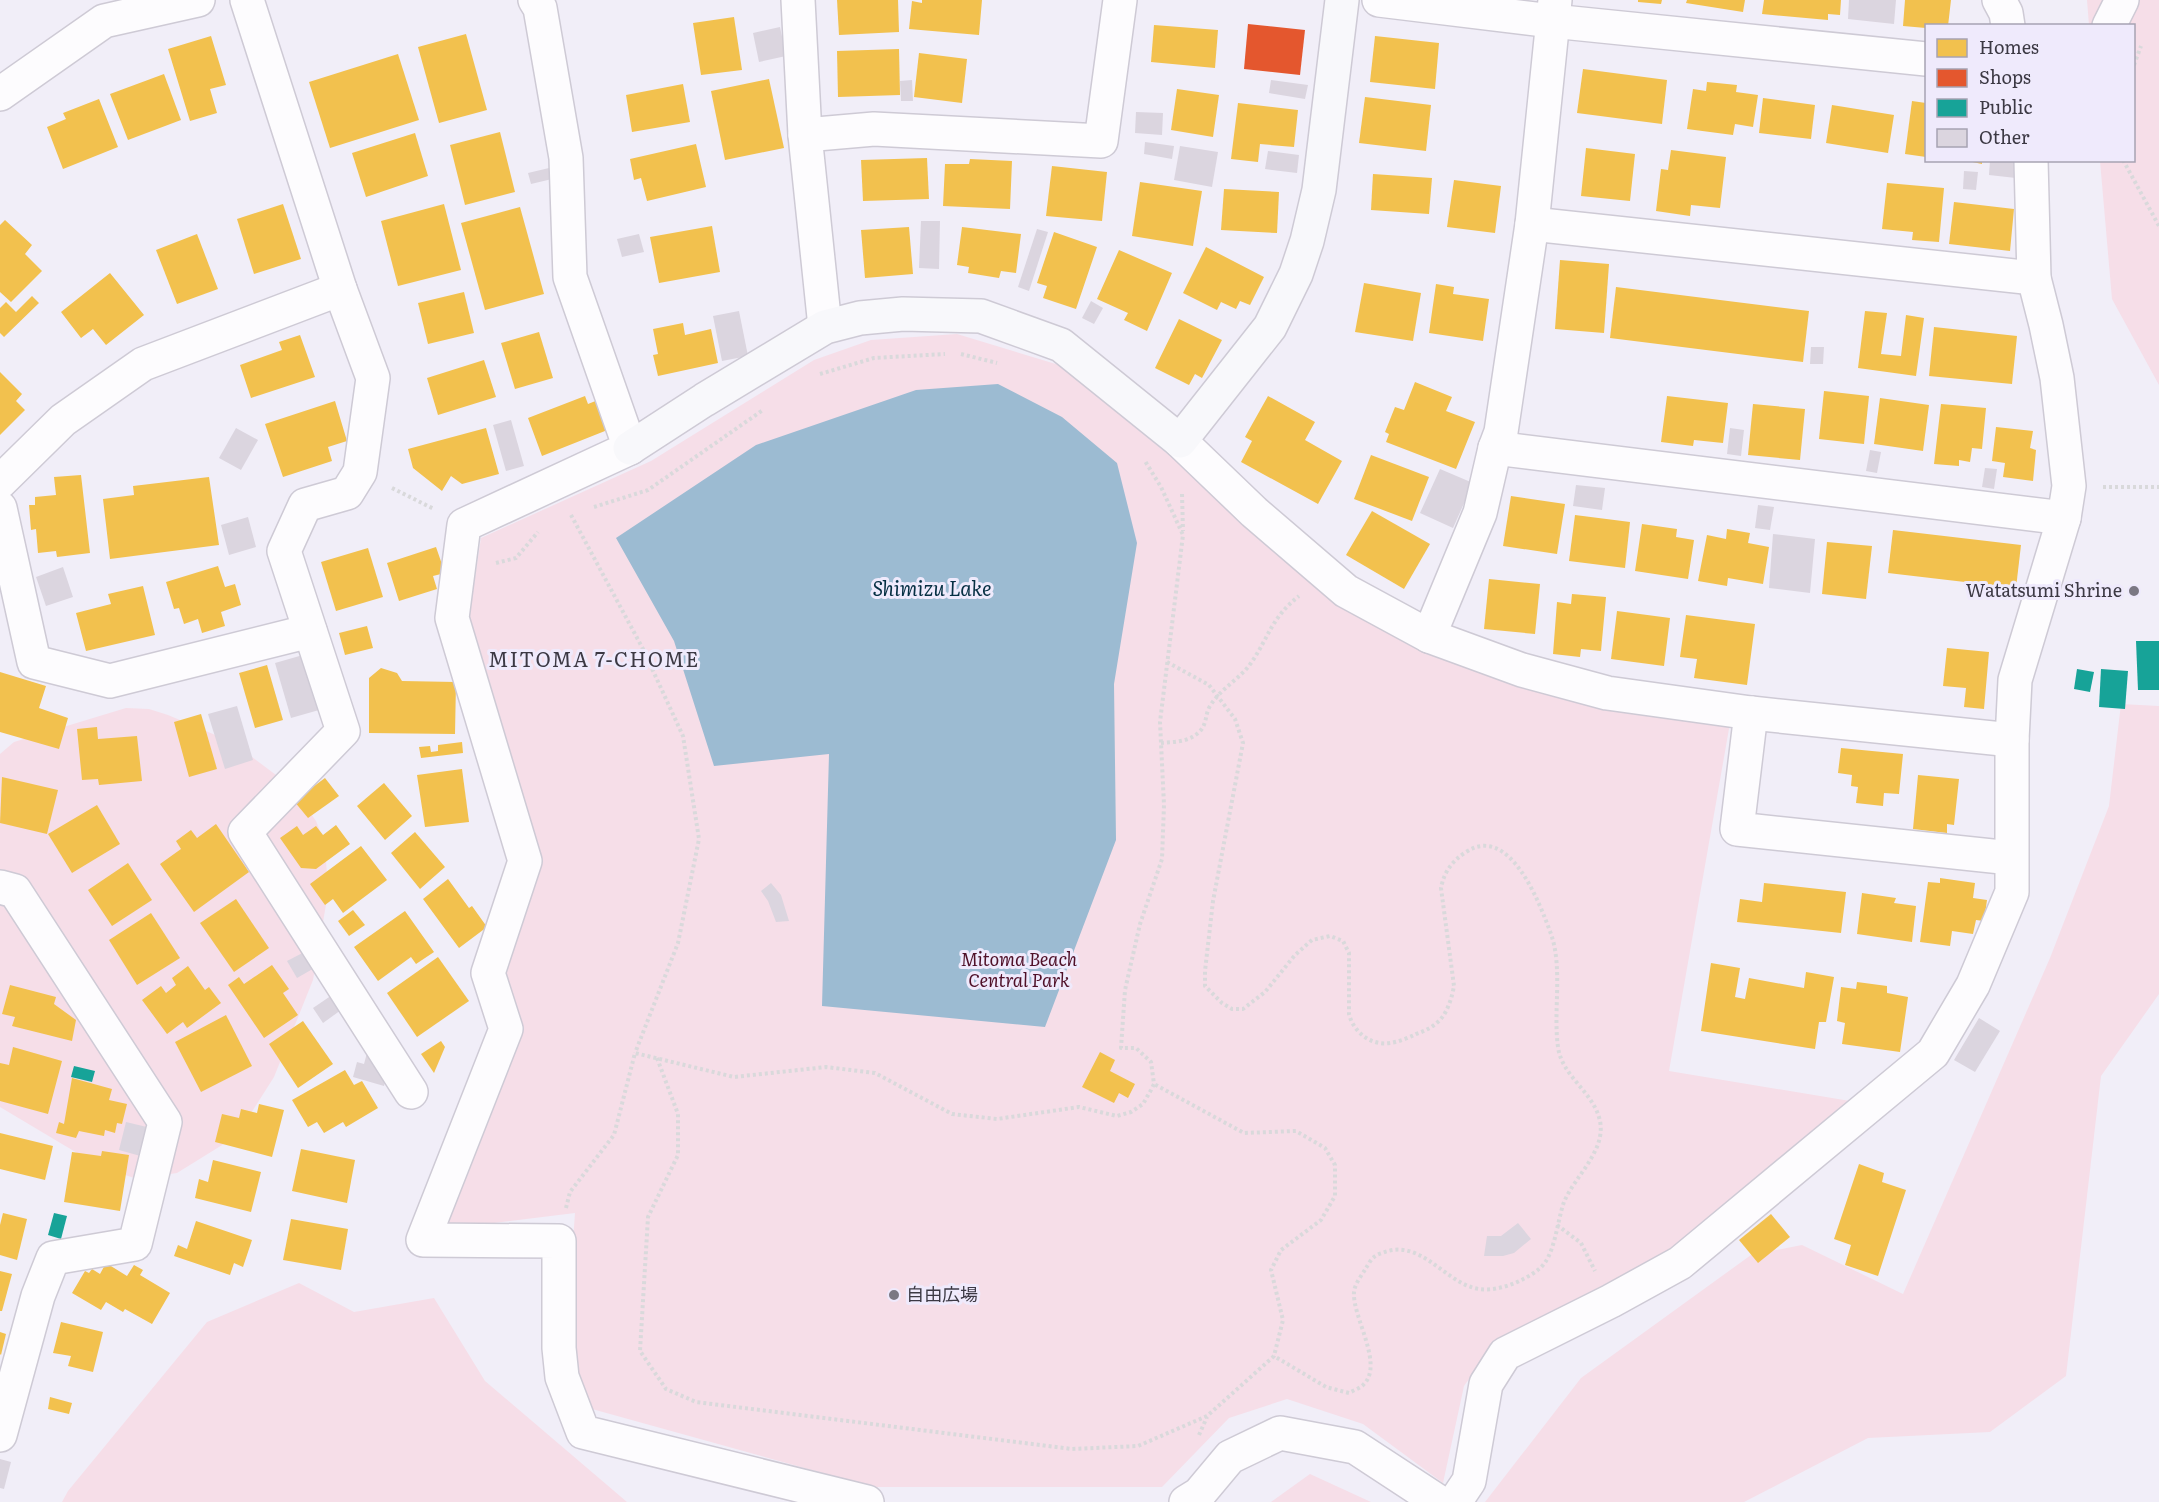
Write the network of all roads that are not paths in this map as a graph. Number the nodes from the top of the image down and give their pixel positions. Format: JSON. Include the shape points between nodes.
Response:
{"nodes":[{"id":1,"x":198,"y":0,"type":"edge"},
{"id":2,"x":247,"y":0,"type":"edge"},
{"id":3,"x":798,"y":0,"type":"edge"},
{"id":4,"x":1120,"y":0,"type":"edge"},
{"id":5,"x":1342,"y":0,"type":"edge"},
{"id":6,"x":1379,"y":0,"type":"edge"},
{"id":7,"x":1999,"y":0,"type":"edge"},
{"id":8,"x":2122,"y":0,"type":"edge"},
{"id":9,"x":543,"y":3,"type":"edge"},
{"id":10,"x":1553,"y":11,"type":"edge"},
{"id":11,"x":2008,"y":24,"type":"edge"},
{"id":12,"x":2110,"y":24,"type":"edge"},
{"id":13,"x":1925,"y":59,"type":"edge"},
{"id":14,"x":0,"y":94,"type":"edge"},
{"id":15,"x":805,"y":135,"type":"junction"},
{"id":16,"x":2031,"y":162,"type":"edge"},
{"id":17,"x":1532,"y":224,"type":"junction"},
{"id":18,"x":2034,"y":278,"type":"junction"},
{"id":19,"x":340,"y":290,"type":"junction"},
{"id":20,"x":825,"y":327,"type":"junction"},
{"id":21,"x":1180,"y":441,"type":"junction"},
{"id":22,"x":630,"y":448,"type":"junction"},
{"id":23,"x":1495,"y":448,"type":"junction"},
{"id":24,"x":0,"y":482,"type":"edge"},
{"id":25,"x":0,"y":508,"type":"edge"},
{"id":26,"x":2064,"y":518,"type":"junction"},
{"id":27,"x":310,"y":631,"type":"junction"},
{"id":28,"x":1429,"y":636,"type":"junction"},
{"id":29,"x":1751,"y":713,"type":"junction"},
{"id":30,"x":2012,"y":740,"type":"junction"},
{"id":31,"x":2011,"y":858,"type":"junction"},
{"id":32,"x":0,"y":887,"type":"edge"},
{"id":33,"x":411,"y":1092,"type":"dead end"},
{"id":34,"x":0,"y":1435,"type":"edge"},
{"id":35,"x":867,"y":1502,"type":"edge"},
{"id":36,"x":1186,"y":1502,"type":"edge"},
{"id":37,"x":1439,"y":1502,"type":"edge"},
{"id":38,"x":1455,"y":1502,"type":"edge"}],
"edges":[{"from":1,"to":14,"type":"street","via":[[104,21]]},
{"from":2,"to":19,"type":"street"},
{"from":3,"to":15,"type":"street"},
{"from":4,"to":15,"type":"street","via":[[1101,141],[874,129]]},
{"from":5,"to":21,"type":"street","via":[[1318,190],[1296,274],[1270,327]]},
{"from":6,"to":10,"type":"street"},
{"from":7,"to":11,"type":"street"},
{"from":8,"to":12,"type":"street"},
{"from":9,"to":22,"type":"street","via":[[566,158],[570,277]]},
{"from":10,"to":13,"type":"street"},
{"from":10,"to":17,"type":"street"},
{"from":15,"to":20,"type":"street"},
{"from":16,"to":18,"type":"street"},
{"from":17,"to":18,"type":"street"},
{"from":17,"to":23,"type":"street","via":[[1501,432]]},
{"from":18,"to":26,"type":"street","via":[[2057,378],[2069,486]]},
{"from":19,"to":24,"type":"street","via":[[143,364],[63,420]]},
{"from":19,"to":27,"type":"street","via":[[373,378],[360,472],[347,494],[305,505],[284,551]]},
{"from":20,"to":21,"type":"street","via":[[860,318],[903,314],[981,316],[1061,345]]},
{"from":20,"to":22,"type":"street"},
{"from":21,"to":28,"type":"street","via":[[1254,512],[1346,591]]},
{"from":22,"to":35,"type":"street","via":[[464,525],[452,618],[525,861],[488,973],[506,1029],[423,1240],[559,1241],[562,1377],[583,1432]]},
{"from":23,"to":26,"type":"street"},
{"from":23,"to":28,"type":"street","via":[[1480,513]]},
{"from":25,"to":27,"type":"street","via":[[34,662],[110,681]]},
{"from":26,"to":30,"type":"street","via":[[2015,680]]},
{"from":27,"to":33,"type":"street","via":[[343,731],[245,832]]},
{"from":28,"to":29,"type":"street","via":[[1522,670],[1607,693]]},
{"from":29,"to":30,"type":"street"},
{"from":29,"to":31,"type":"street","via":[[1737,829]]},
{"from":30,"to":31,"type":"street"},
{"from":31,"to":38,"type":"street","via":[[2012,892],[1973,985],[1933,1053],[1680,1263],[1505,1353],[1486,1384],[1469,1481]]},
{"from":32,"to":34,"type":"street","via":[[15,891],[165,1122],[135,1245],[53,1258],[38,1296]]},
{"from":36,"to":37,"type":"street","via":[[1199,1494],[1230,1457],[1280,1433],[1355,1447]]}]}
